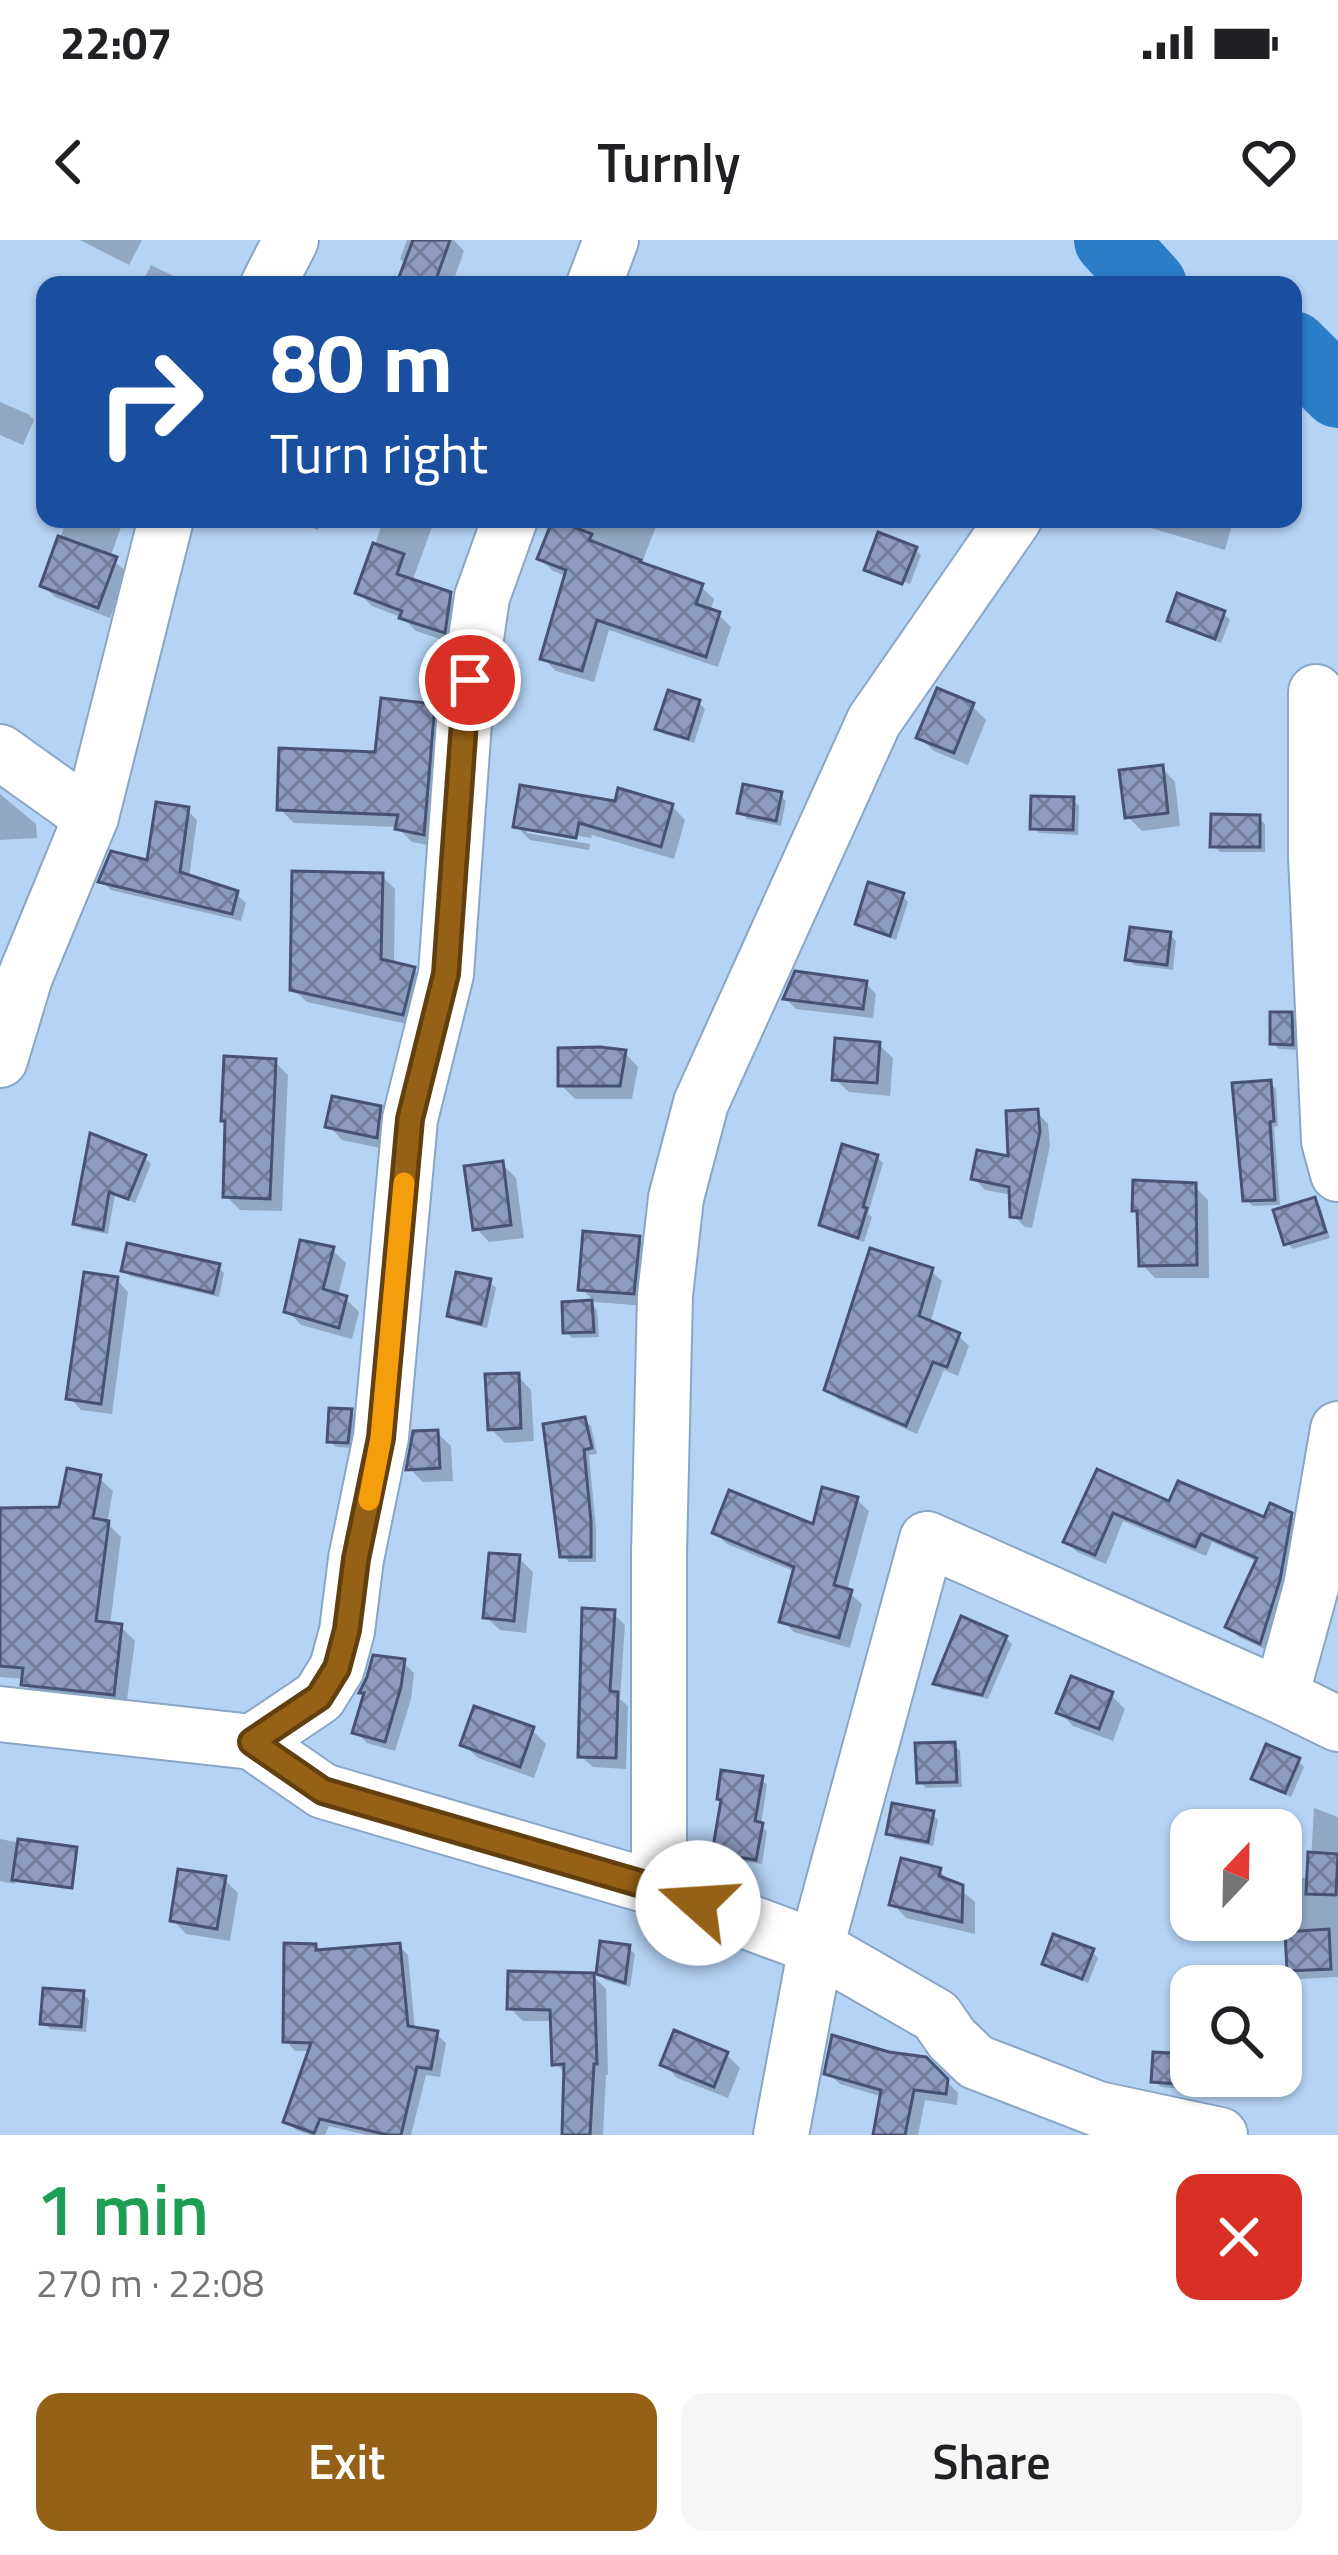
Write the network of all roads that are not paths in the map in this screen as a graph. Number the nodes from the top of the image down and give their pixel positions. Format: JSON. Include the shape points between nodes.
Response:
{"nodes":[{"id":1,"x":291,"y":240,"type":"edge"},
{"id":2,"x":611,"y":240,"type":"edge"},
{"id":3,"x":273,"y":276,"type":"edge"},
{"id":4,"x":597,"y":276,"type":"edge"},
{"id":5,"x":164,"y":528,"type":"edge"},
{"id":6,"x":507,"y":528,"type":"edge"},
{"id":7,"x":1008,"y":528,"type":"edge"},
{"id":8,"x":1316,"y":692,"type":"dead end"},
{"id":9,"x":0,"y":752,"type":"edge"},
{"id":10,"x":91,"y":817,"type":"junction"},
{"id":11,"x":0,"y":1060,"type":"edge"},
{"id":12,"x":1338,"y":1174,"type":"edge"},
{"id":13,"x":1338,"y":1430,"type":"edge"},
{"id":14,"x":1281,"y":1696,"type":"junction"},
{"id":15,"x":0,"y":1714,"type":"edge"},
{"id":16,"x":1338,"y":1724,"type":"edge"},
{"id":17,"x":252,"y":1742,"type":"junction"},
{"id":18,"x":659,"y":1889,"type":"junction"},
{"id":19,"x":816,"y":1946,"type":"junction"},
{"id":20,"x":781,"y":2135,"type":"edge"},
{"id":21,"x":1220,"y":2135,"type":"edge"}],
"edges":[{"from":1,"to":3,"type":"street"},
{"from":2,"to":4,"type":"street"},
{"from":5,"to":10,"type":"street"},
{"from":6,"to":17,"type":"street","via":[[482,597],[464,722],[446,974],[410,1119],[381,1438],[347,1630],[319,1697]]},
{"from":7,"to":18,"type":"street","via":[[874,721],[701,1103],[676,1198],[665,1294],[658,1554]]},
{"from":8,"to":12,"type":"street","via":[[1329,1142]]},
{"from":9,"to":10,"type":"street"},
{"from":10,"to":11,"type":"street"},
{"from":13,"to":14,"type":"street","via":[[1311,1587]]},
{"from":14,"to":16,"type":"street"},
{"from":14,"to":19,"type":"street","via":[[927,1539]]},
{"from":15,"to":17,"type":"street"},
{"from":17,"to":18,"type":"street","via":[[323,1791]]},
{"from":18,"to":19,"type":"street"},
{"from":19,"to":20,"type":"street"},
{"from":19,"to":21,"type":"street","via":[[936,2016],[976,2062],[1098,2109]]}]}
